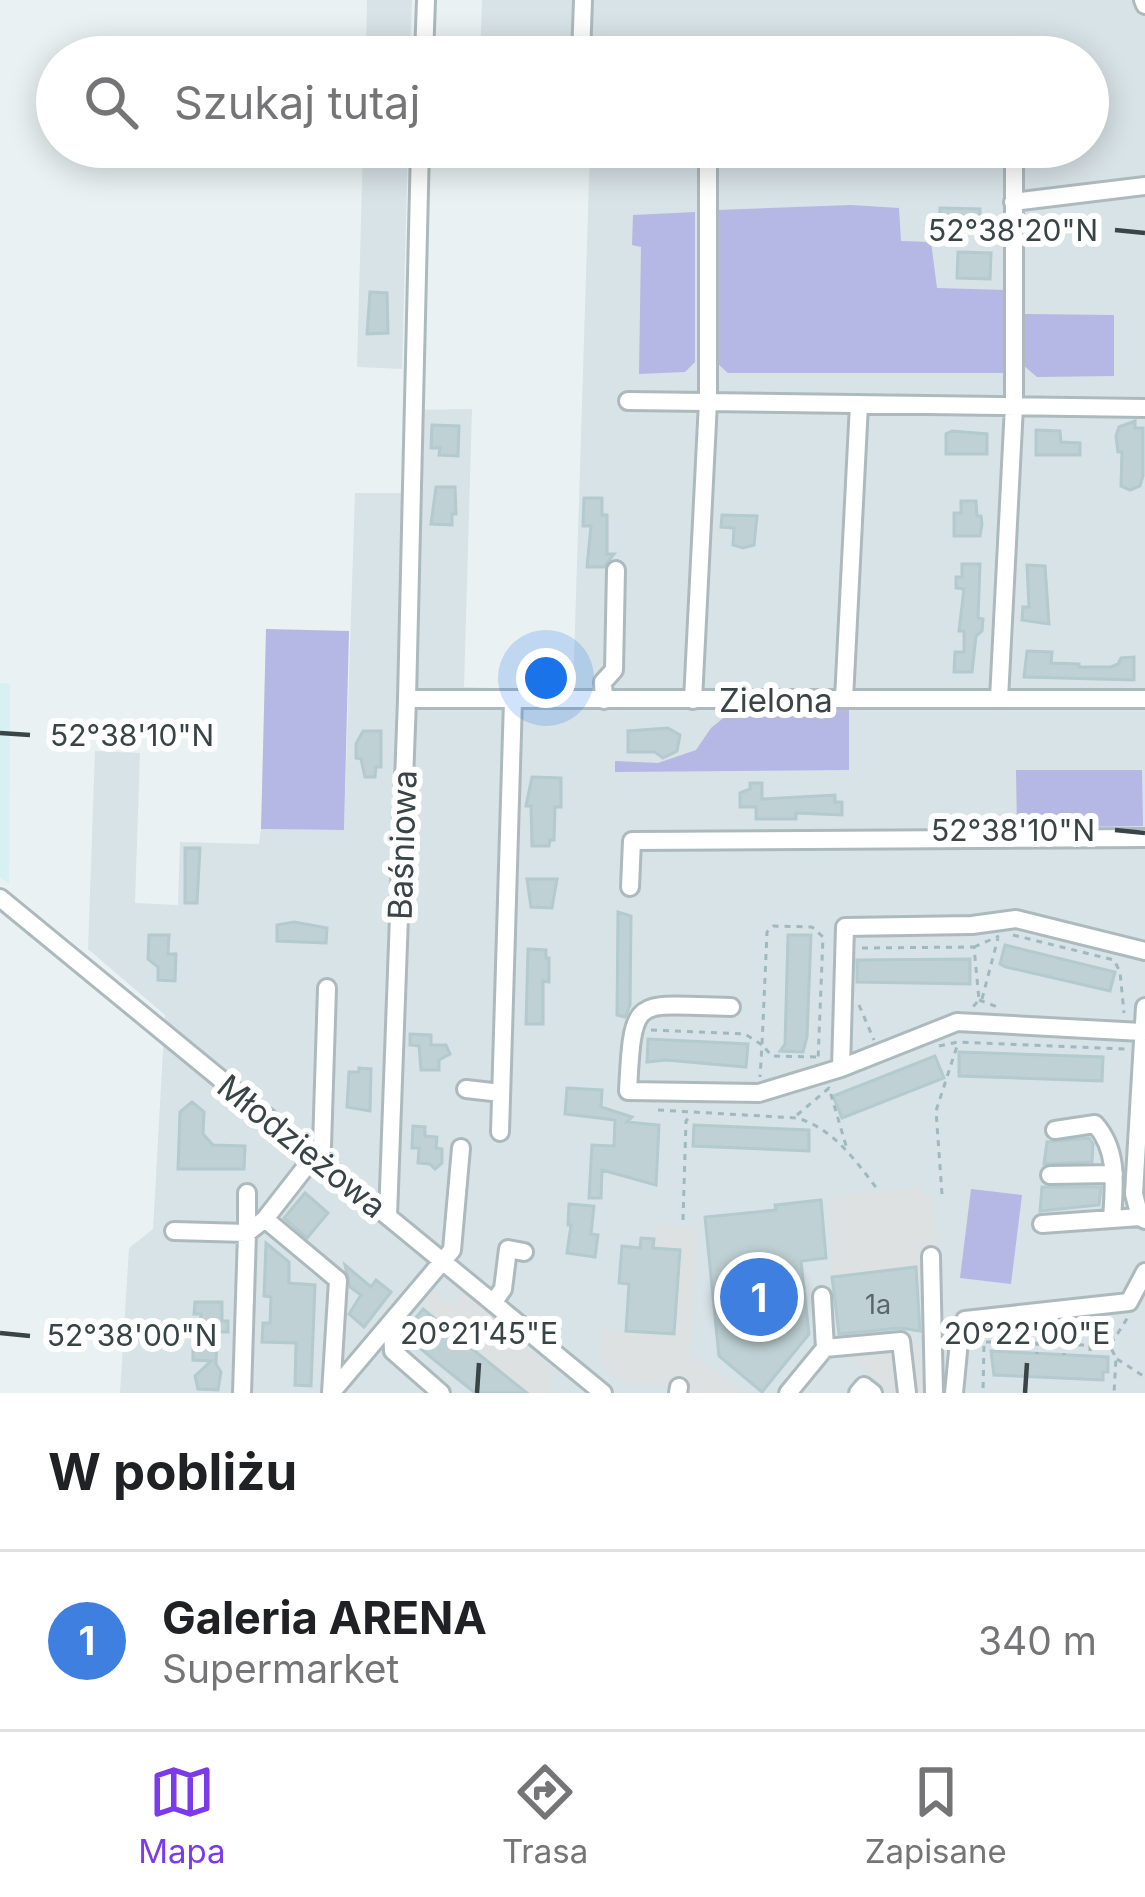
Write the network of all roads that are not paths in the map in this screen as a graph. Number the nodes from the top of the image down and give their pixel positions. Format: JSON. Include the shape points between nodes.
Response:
{"nodes":[{"id":1,"x":426,"y":0,"type":"edge"},
{"id":2,"x":583,"y":0,"type":"edge"},
{"id":3,"x":425,"y":36,"type":"edge"},
{"id":4,"x":581,"y":36,"type":"edge"},
{"id":5,"x":419,"y":168,"type":"edge"},
{"id":6,"x":708,"y":168,"type":"edge"},
{"id":7,"x":1014,"y":168,"type":"edge"},
{"id":8,"x":1145,"y":186,"type":"edge"},
{"id":9,"x":1013,"y":202,"type":"junction"},
{"id":10,"x":628,"y":401,"type":"dead end"},
{"id":11,"x":708,"y":402,"type":"junction"},
{"id":12,"x":859,"y":404,"type":"junction"},
{"id":13,"x":1013,"y":406,"type":"junction"},
{"id":14,"x":1145,"y":408,"type":"edge"},
{"id":15,"x":616,"y":570,"type":"dead end"},
{"id":16,"x":407,"y":699,"type":"junction"},
{"id":17,"x":844,"y":699,"type":"junction"},
{"id":18,"x":999,"y":699,"type":"junction"},
{"id":19,"x":513,"y":700,"type":"junction"},
{"id":20,"x":604,"y":700,"type":"junction"},
{"id":21,"x":693,"y":700,"type":"junction"},
{"id":22,"x":1145,"y":700,"type":"edge"},
{"id":23,"x":1145,"y":838,"type":"edge"},
{"id":24,"x":630,"y":887,"type":"dead end"},
{"id":25,"x":0,"y":898,"type":"edge"},
{"id":26,"x":1145,"y":951,"type":"edge"},
{"id":27,"x":327,"y":988,"type":"dead end"},
{"id":28,"x":731,"y":1007,"type":"dead end"},
{"id":29,"x":1145,"y":1007,"type":"edge"},
{"id":30,"x":1141,"y":1041,"type":"junction"},
{"id":31,"x":827,"y":1072,"type":"junction"},
{"id":32,"x":466,"y":1089,"type":"dead end"},
{"id":33,"x":501,"y":1093,"type":"junction"},
{"id":34,"x":1054,"y":1130,"type":"dead end"},
{"id":35,"x":500,"y":1132,"type":"dead end"},
{"id":36,"x":461,"y":1148,"type":"dead end"},
{"id":37,"x":315,"y":1156,"type":"junction"},
{"id":38,"x":1114,"y":1174,"type":"junction"},
{"id":39,"x":1050,"y":1175,"type":"dead end"},
{"id":40,"x":247,"y":1193,"type":"dead end"},
{"id":41,"x":388,"y":1216,"type":"junction"},
{"id":42,"x":265,"y":1219,"type":"junction"},
{"id":43,"x":1112,"y":1219,"type":"junction"},
{"id":44,"x":1143,"y":1219,"type":"edge"},
{"id":45,"x":1042,"y":1224,"type":"dead end"},
{"id":46,"x":173,"y":1231,"type":"dead end"},
{"id":47,"x":247,"y":1233,"type":"junction"},
{"id":48,"x":524,"y":1252,"type":"dead end"},
{"id":49,"x":931,"y":1256,"type":"dead end"},
{"id":50,"x":444,"y":1262,"type":"junction"},
{"id":51,"x":1145,"y":1272,"type":"edge"},
{"id":52,"x":821,"y":1296,"type":"dead end"},
{"id":53,"x":493,"y":1303,"type":"junction"},
{"id":54,"x":392,"y":1324,"type":"junction"},
{"id":55,"x":935,"y":1337,"type":"junction"},
{"id":56,"x":901,"y":1341,"type":"junction"},
{"id":57,"x":824,"y":1348,"type":"junction"},
{"id":58,"x":242,"y":1393,"type":"edge"},
{"id":59,"x":331,"y":1393,"type":"edge"},
{"id":60,"x":441,"y":1393,"type":"edge"},
{"id":61,"x":603,"y":1393,"type":"edge"},
{"id":62,"x":788,"y":1393,"type":"edge"},
{"id":63,"x":858,"y":1393,"type":"edge"},
{"id":64,"x":873,"y":1393,"type":"edge"},
{"id":65,"x":907,"y":1393,"type":"edge"},
{"id":66,"x":934,"y":1393,"type":"edge"},
{"id":67,"x":954,"y":1393,"type":"edge"}],
"edges":[{"from":1,"to":3,"type":"street"},
{"from":2,"to":4,"type":"street"},
{"from":5,"to":16,"type":"street","name":"Baśniowa"},
{"from":6,"to":11,"type":"street"},
{"from":7,"to":9,"type":"street"},
{"from":8,"to":9,"type":"street"},
{"from":9,"to":13,"type":"street"},
{"from":10,"to":11,"type":"street"},
{"from":11,"to":12,"type":"street"},
{"from":11,"to":21,"type":"street"},
{"from":12,"to":13,"type":"street"},
{"from":12,"to":17,"type":"street"},
{"from":13,"to":14,"type":"street"},
{"from":13,"to":18,"type":"street"},
{"from":15,"to":20,"type":"street","via":[[614,670],[603,682]]},
{"from":16,"to":19,"type":"street","name":"Zielona"},
{"from":16,"to":41,"type":"street","name":"Baśniowa"},
{"from":17,"to":18,"type":"street","name":"Zielona"},
{"from":17,"to":21,"type":"street","name":"Zielona"},
{"from":18,"to":22,"type":"street","name":"Zielona"},
{"from":19,"to":20,"type":"street","name":"Zielona"},
{"from":19,"to":33,"type":"street"},
{"from":20,"to":21,"type":"street","name":"Zielona"},
{"from":23,"to":24,"type":"street","via":[[632,841]]},
{"from":25,"to":37,"type":"street","name":"Młodzieżowa"},
{"from":26,"to":31,"type":"street","via":[[1016,919],[845,928]]},
{"from":27,"to":37,"type":"street","via":[[322,1146]]},
{"from":28,"to":31,"type":"street","via":[[640,1011],[631,1029],[628,1091],[763,1101]]},
{"from":29,"to":30,"type":"street"},
{"from":30,"to":31,"type":"street","via":[[956,1022]]},
{"from":30,"to":44,"type":"street","via":[[1134,1194]]},
{"from":32,"to":33,"type":"street"},
{"from":33,"to":35,"type":"street"},
{"from":34,"to":38,"type":"street","via":[[1095,1124],[1108,1138]]},
{"from":36,"to":50,"type":"street","via":[[452,1250]]},
{"from":37,"to":41,"type":"street","name":"Młodzieżowa"},
{"from":37,"to":42,"type":"street"},
{"from":38,"to":39,"type":"street"},
{"from":38,"to":43,"type":"street"},
{"from":40,"to":47,"type":"street"},
{"from":41,"to":50,"type":"street","name":"Młodzieżowa"},
{"from":42,"to":47,"type":"street"},
{"from":42,"to":59,"type":"street","via":[[338,1280]]},
{"from":43,"to":44,"type":"street"},
{"from":43,"to":45,"type":"street"},
{"from":46,"to":47,"type":"street"},
{"from":47,"to":58,"type":"street"},
{"from":48,"to":53,"type":"street","via":[[508,1250]]},
{"from":49,"to":55,"type":"street"},
{"from":50,"to":53,"type":"street","name":"Młodzieżowa"},
{"from":50,"to":54,"type":"street"},
{"from":51,"to":67,"type":"street","via":[[1129,1302],[965,1320]]},
{"from":52,"to":57,"type":"street"},
{"from":53,"to":61,"type":"street","name":"Młodzieżowa"},
{"from":54,"to":59,"type":"street"},
{"from":54,"to":60,"type":"street","via":[[393,1351]]},
{"from":55,"to":56,"type":"street"},
{"from":55,"to":66,"type":"street"},
{"from":56,"to":57,"type":"street"},
{"from":56,"to":65,"type":"street"},
{"from":57,"to":62,"type":"street"},
{"from":63,"to":64,"type":"street","via":[[864,1385]]}]}
